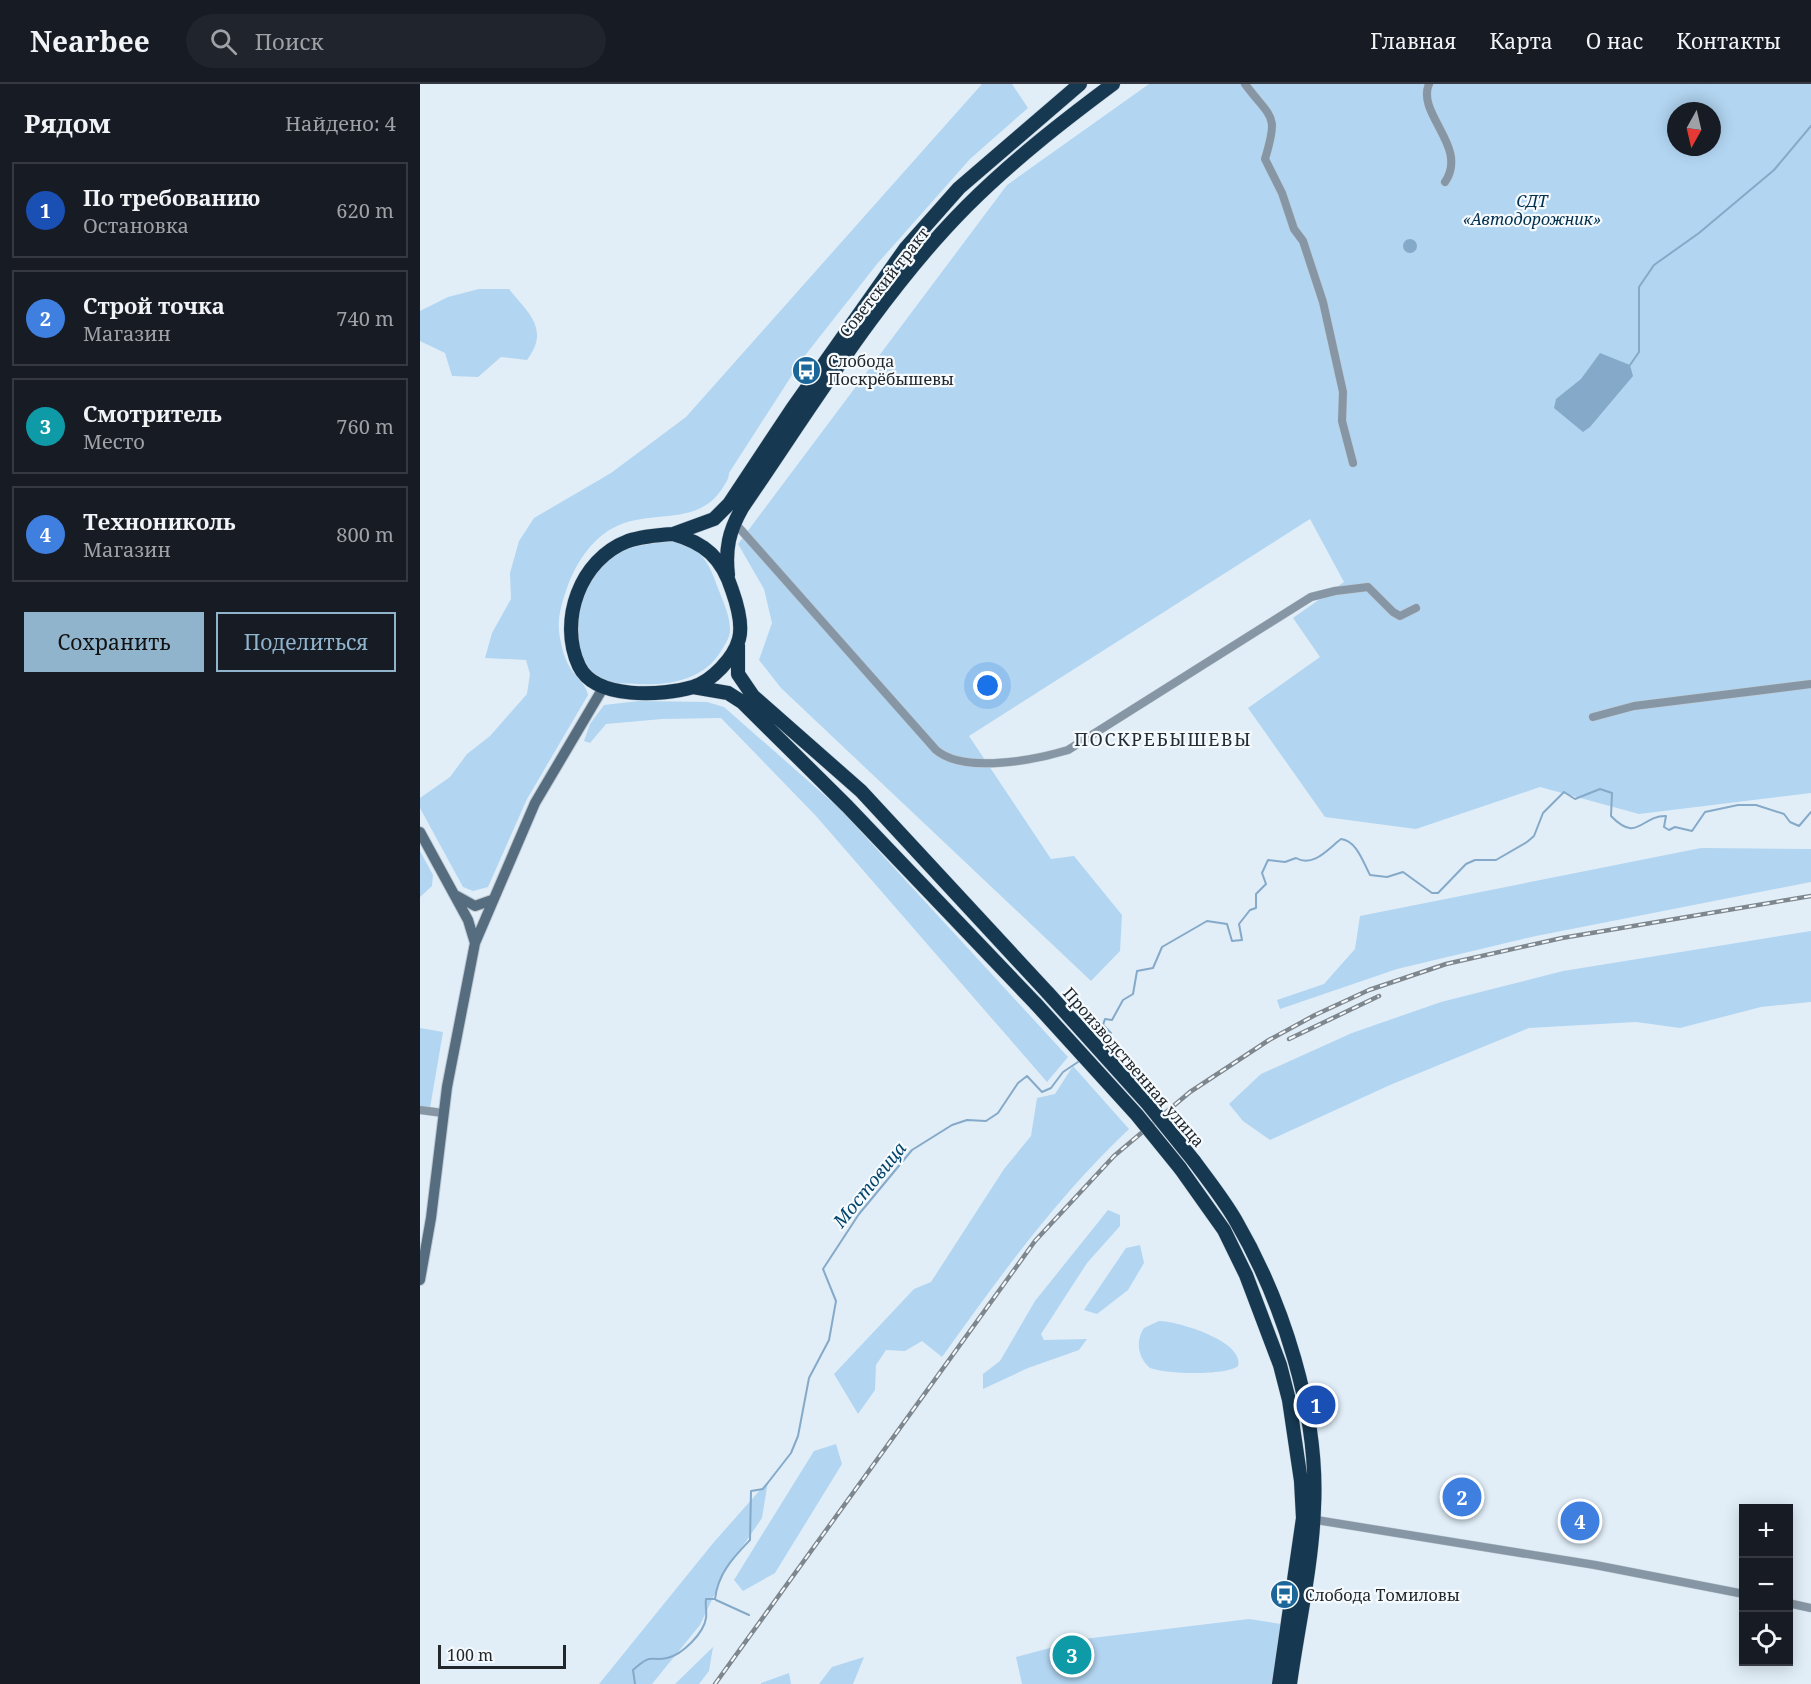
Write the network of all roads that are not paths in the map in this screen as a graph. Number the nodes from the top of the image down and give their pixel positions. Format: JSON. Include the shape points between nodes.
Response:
{"nodes":[{"id":1,"x":1080,"y":84,"type":"edge"},
{"id":2,"x":1113,"y":84,"type":"edge"},
{"id":3,"x":1245,"y":84,"type":"edge"},
{"id":4,"x":1429,"y":84,"type":"edge"},
{"id":5,"x":1444,"y":182,"type":"dead end"},
{"id":6,"x":1353,"y":463,"type":"dead end"},
{"id":7,"x":734,"y":522,"type":"junction"},
{"id":8,"x":673,"y":534,"type":"junction"},
{"id":9,"x":728,"y":575,"type":"junction"},
{"id":10,"x":1416,"y":608,"type":"dead end"},
{"id":11,"x":738,"y":641,"type":"junction"},
{"id":12,"x":1811,"y":684,"type":"edge"},
{"id":13,"x":693,"y":687,"type":"junction"},
{"id":14,"x":603,"y":688,"type":"junction"},
{"id":15,"x":1593,"y":717,"type":"dead end"},
{"id":16,"x":420,"y":832,"type":"edge"},
{"id":17,"x":454,"y":894,"type":"junction"},
{"id":18,"x":492,"y":900,"type":"junction"},
{"id":19,"x":475,"y":943,"type":"junction"},
{"id":20,"x":420,"y":1110,"type":"edge"},
{"id":21,"x":443,"y":1113,"type":"junction"},
{"id":22,"x":420,"y":1280,"type":"edge"},
{"id":23,"x":1308,"y":1519,"type":"junction"},
{"id":24,"x":1739,"y":1593,"type":"edge"},
{"id":25,"x":1793,"y":1604,"type":"edge"},
{"id":26,"x":1811,"y":1608,"type":"edge"},
{"id":27,"x":1279,"y":1684,"type":"edge"},
{"id":28,"x":1290,"y":1684,"type":"edge"}],
"edges":[{"from":1,"to":8,"type":"highway","name":"Советский тракт","via":[[959,188],[905,249],[729,504],[714,519]]},
{"from":2,"to":7,"type":"highway","name":"Советский тракт","via":[[1036,142],[966,207],[921,259],[837,370]]},
{"from":3,"to":6,"type":"street","via":[[1272,114],[1274,129],[1265,159],[1294,229],[1303,241],[1323,302],[1343,392],[1342,421]]},
{"from":4,"to":5,"type":"street","via":[[1426,95],[1451,159]]},
{"from":7,"to":9,"type":"highway","name":"Советский тракт","via":[[726,555]]},
{"from":7,"to":10,"type":"street","via":[[936,750],[947,759],[966,764],[1068,750],[1311,597],[1368,587],[1400,616]]},
{"from":8,"to":9,"type":"highway","via":[[708,549]]},
{"from":8,"to":14,"type":"highway","via":[[628,542],[609,552],[583,582],[575,602],[570,636],[582,671]]},
{"from":9,"to":11,"type":"highway","via":[[740,622]]},
{"from":11,"to":13,"type":"highway","via":[[725,663]]},
{"from":11,"to":23,"type":"highway","name":"Производственная улица","bridge":true,"via":[[738,674],[753,696],[861,791],[1048,993],[1148,1104],[1234,1218],[1257,1261],[1293,1352],[1313,1473]]},
{"from":12,"to":15,"type":"street","via":[[1634,706]]},
{"from":13,"to":14,"type":"highway","via":[[631,692]]},
{"from":13,"to":23,"type":"highway","name":"Производственная улица","bridge":true,"via":[[728,693],[742,702],[848,806],[1036,1004],[1180,1168],[1224,1230],[1246,1275],[1280,1365]]},
{"from":14,"to":18,"type":"main road","via":[[535,803]]},
{"from":16,"to":17,"type":"main road"},
{"from":17,"to":18,"type":"main road","via":[[475,906]]},
{"from":17,"to":19,"type":"main road"},
{"from":18,"to":19,"type":"main road"},
{"from":19,"to":21,"type":"main road"},
{"from":20,"to":21,"type":"street"},
{"from":21,"to":22,"type":"main road"},
{"from":23,"to":24,"type":"street","via":[[1595,1565]]},
{"from":23,"to":27,"type":"highway","name":"Производственная улица"},
{"from":23,"to":28,"type":"highway","name":"Производственная улица"},
{"from":25,"to":26,"type":"street"}]}
